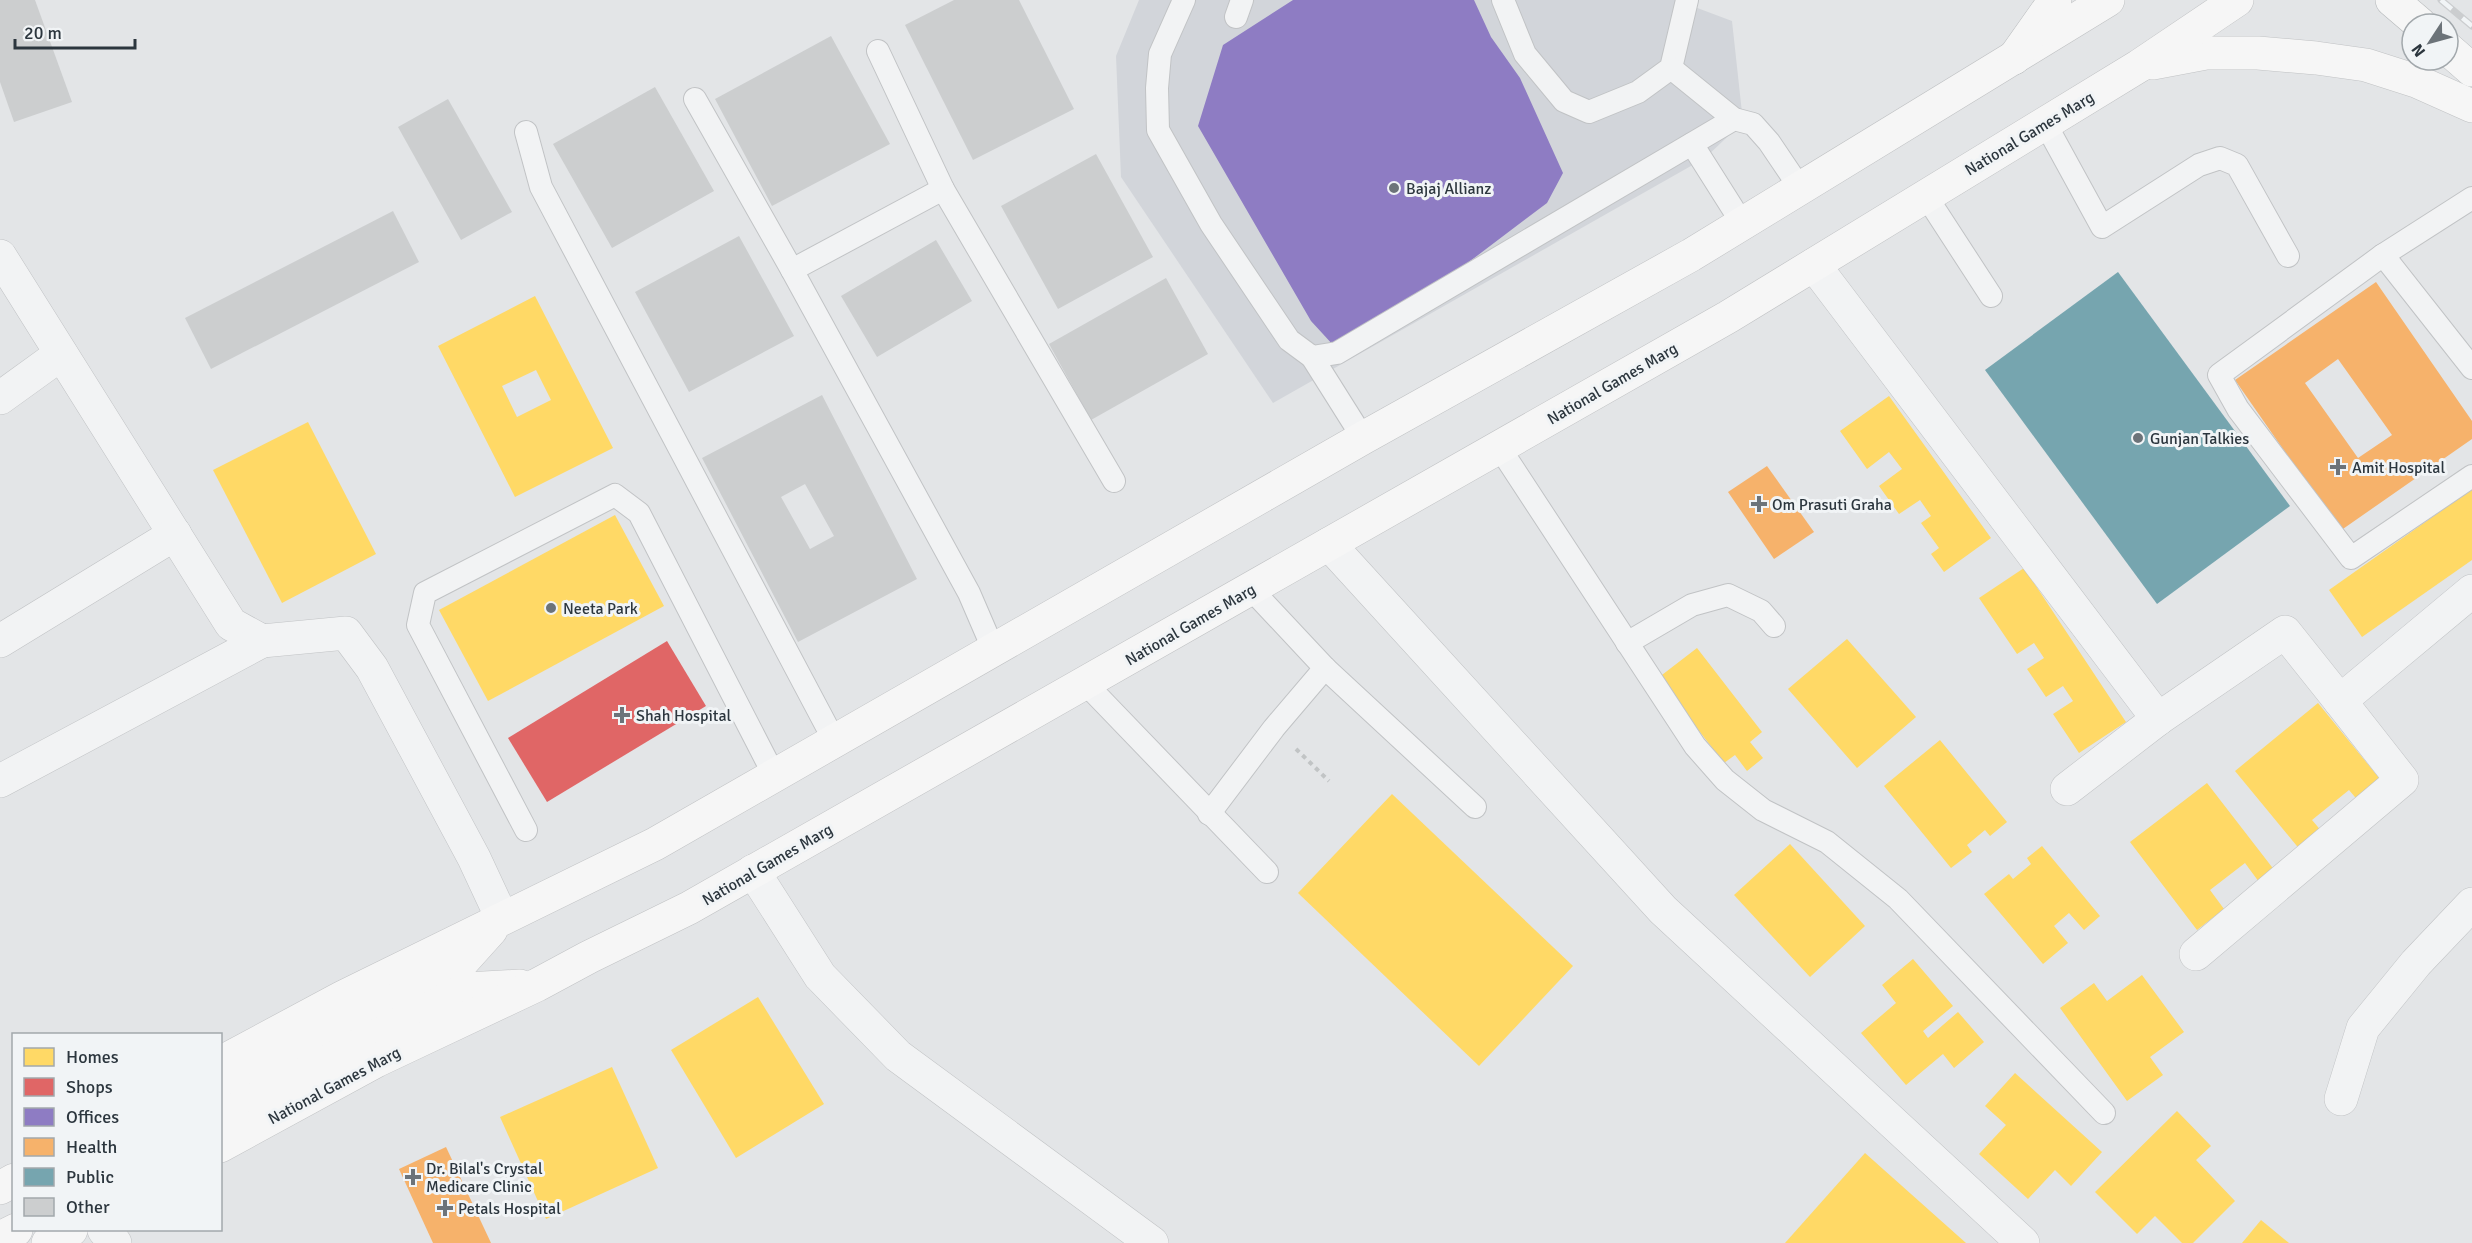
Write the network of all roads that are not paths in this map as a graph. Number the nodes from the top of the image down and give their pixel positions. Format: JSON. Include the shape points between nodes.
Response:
{"nodes":[{"id":1,"x":1184,"y":0,"type":"edge"},
{"id":2,"x":1503,"y":0,"type":"edge"},
{"id":3,"x":1687,"y":0,"type":"edge"},
{"id":4,"x":2055,"y":0,"type":"edge"},
{"id":5,"x":2108,"y":0,"type":"edge"},
{"id":6,"x":2237,"y":0,"type":"edge"},
{"id":7,"x":2392,"y":0,"type":"edge"},
{"id":8,"x":2406,"y":12,"type":"edge"},
{"id":9,"x":878,"y":51,"type":"dead end"},
{"id":10,"x":2014,"y":58,"type":"junction"},
{"id":11,"x":2460,"y":60,"type":"edge"},
{"id":12,"x":2139,"y":66,"type":"junction"},
{"id":13,"x":1671,"y":68,"type":"junction"},
{"id":14,"x":2472,"y":70,"type":"edge"},
{"id":15,"x":695,"y":99,"type":"dead end"},
{"id":16,"x":2472,"y":106,"type":"edge"},
{"id":17,"x":1734,"y":119,"type":"junction"},
{"id":18,"x":2045,"y":123,"type":"junction"},
{"id":19,"x":526,"y":132,"type":"dead end"},
{"id":20,"x":1692,"y":144,"type":"junction"},
{"id":21,"x":1800,"y":188,"type":"junction"},
{"id":22,"x":943,"y":189,"type":"junction"},
{"id":23,"x":1926,"y":195,"type":"junction"},
{"id":24,"x":2472,"y":198,"type":"edge"},
{"id":25,"x":1742,"y":223,"type":"junction"},
{"id":26,"x":2383,"y":255,"type":"junction"},
{"id":27,"x":0,"y":256,"type":"edge"},
{"id":28,"x":2288,"y":256,"type":"dead end"},
{"id":29,"x":1814,"y":265,"type":"junction"},
{"id":30,"x":792,"y":270,"type":"junction"},
{"id":31,"x":1991,"y":296,"type":"dead end"},
{"id":32,"x":61,"y":354,"type":"junction"},
{"id":33,"x":1312,"y":357,"type":"junction"},
{"id":34,"x":2472,"y":368,"type":"edge"},
{"id":35,"x":0,"y":398,"type":"edge"},
{"id":36,"x":1363,"y":438,"type":"junction"},
{"id":37,"x":1499,"y":447,"type":"junction"},
{"id":38,"x":2472,"y":476,"type":"edge"},
{"id":39,"x":1114,"y":481,"type":"dead end"},
{"id":40,"x":175,"y":534,"type":"junction"},
{"id":41,"x":1329,"y":544,"type":"junction"},
{"id":42,"x":1251,"y":589,"type":"junction"},
{"id":43,"x":2472,"y":591,"type":"edge"},
{"id":44,"x":1774,"y":626,"type":"dead end"},
{"id":45,"x":0,"y":641,"type":"edge"},
{"id":46,"x":262,"y":641,"type":"junction"},
{"id":47,"x":1627,"y":642,"type":"junction"},
{"id":48,"x":994,"y":651,"type":"junction"},
{"id":49,"x":1325,"y":668,"type":"junction"},
{"id":50,"x":1085,"y":683,"type":"junction"},
{"id":51,"x":2340,"y":701,"type":"junction"},
{"id":52,"x":2158,"y":719,"type":"junction"},
{"id":53,"x":835,"y":742,"type":"junction"},
{"id":54,"x":774,"y":775,"type":"junction"},
{"id":55,"x":0,"y":781,"type":"edge"},
{"id":56,"x":2067,"y":789,"type":"dead end"},
{"id":57,"x":1475,"y":807,"type":"dead end"},
{"id":58,"x":1209,"y":814,"type":"junction"},
{"id":59,"x":526,"y":830,"type":"dead end"},
{"id":60,"x":753,"y":872,"type":"junction"},
{"id":61,"x":1267,"y":872,"type":"dead end"},
{"id":62,"x":2472,"y":904,"type":"edge"},
{"id":63,"x":502,"y":918,"type":"junction"},
{"id":64,"x":2196,"y":954,"type":"dead end"},
{"id":65,"x":537,"y":985,"type":"junction"},
{"id":66,"x":222,"y":1062,"type":"edge"},
{"id":67,"x":222,"y":1090,"type":"edge"},
{"id":68,"x":2340,"y":1099,"type":"dead end"},
{"id":69,"x":2104,"y":1113,"type":"dead end"},
{"id":70,"x":222,"y":1117,"type":"edge"},
{"id":71,"x":222,"y":1145,"type":"edge"},
{"id":72,"x":14,"y":1231,"type":"edge"},
{"id":73,"x":70,"y":1231,"type":"edge"},
{"id":74,"x":105,"y":1231,"type":"edge"},
{"id":75,"x":0,"y":1239,"type":"edge"},
{"id":76,"x":48,"y":1243,"type":"edge"},
{"id":77,"x":115,"y":1243,"type":"edge"},
{"id":78,"x":1152,"y":1243,"type":"edge"},
{"id":79,"x":2023,"y":1243,"type":"edge"}],
"edges":[{"from":1,"to":33,"type":"lane","via":[[1160,54],[1158,130],[1211,224],[1289,340]]},
{"from":2,"to":13,"type":"lane","via":[[1525,54],[1564,101],[1589,112],[1638,92]]},
{"from":3,"to":13,"type":"lane"},
{"from":4,"to":10,"type":"main road"},
{"from":5,"to":10,"type":"main road"},
{"from":6,"to":12,"type":"main road","name":"National Games Marg"},
{"from":7,"to":8,"type":"main road"},
{"from":9,"to":22,"type":"lane"},
{"from":10,"to":21,"type":"main road"},
{"from":11,"to":14,"type":"main road"},
{"from":12,"to":16,"type":"main road","via":[[2206,53],[2316,58],[2366,65],[2416,81]]},
{"from":12,"to":18,"type":"main road","name":"National Games Marg"},
{"from":13,"to":17,"type":"lane"},
{"from":15,"to":30,"type":"lane"},
{"from":17,"to":20,"type":"lane"},
{"from":17,"to":21,"type":"lane","via":[[1753,124]]},
{"from":18,"to":23,"type":"main road","name":"National Games Marg"},
{"from":18,"to":28,"type":"lane","via":[[2102,228],[2199,165],[2220,158],[2237,165]]},
{"from":19,"to":53,"type":"lane","via":[[541,187]]},
{"from":20,"to":25,"type":"lane"},
{"from":20,"to":33,"type":"lane","via":[[1337,353]]},
{"from":21,"to":25,"type":"main road"},
{"from":22,"to":30,"type":"lane"},
{"from":22,"to":39,"type":"lane"},
{"from":23,"to":29,"type":"main road","name":"National Games Marg"},
{"from":23,"to":31,"type":"lane"},
{"from":24,"to":26,"type":"lane"},
{"from":25,"to":36,"type":"main road"},
{"from":26,"to":34,"type":"lane"},
{"from":26,"to":38,"type":"lane","via":[[2219,375],[2238,409],[2351,558]]},
{"from":27,"to":32,"type":"street"},
{"from":29,"to":37,"type":"main road","name":"National Games Marg"},
{"from":29,"to":52,"type":"street"},
{"from":30,"to":48,"type":"lane","via":[[969,593]]},
{"from":32,"to":35,"type":"street"},
{"from":32,"to":40,"type":"street"},
{"from":33,"to":36,"type":"lane"},
{"from":36,"to":48,"type":"main road"},
{"from":37,"to":41,"type":"main road","name":"National Games Marg"},
{"from":37,"to":47,"type":"lane"},
{"from":40,"to":45,"type":"street"},
{"from":40,"to":46,"type":"street","via":[[231,624]]},
{"from":41,"to":42,"type":"main road","name":"National Games Marg"},
{"from":41,"to":79,"type":"street","via":[[1663,910]]},
{"from":42,"to":49,"type":"lane"},
{"from":42,"to":50,"type":"main road","name":"National Games Marg"},
{"from":43,"to":51,"type":"street"},
{"from":44,"to":47,"type":"lane","via":[[1761,611],[1728,595],[1692,605]]},
{"from":46,"to":55,"type":"street"},
{"from":46,"to":63,"type":"street","via":[[346,633],[372,668]]},
{"from":47,"to":69,"type":"lane","via":[[1695,746],[1725,780],[1763,810],[1827,842],[1898,899]]},
{"from":48,"to":53,"type":"main road"},
{"from":49,"to":57,"type":"lane"},
{"from":49,"to":58,"type":"lane"},
{"from":50,"to":58,"type":"lane"},
{"from":50,"to":60,"type":"main road","name":"National Games Marg"},
{"from":51,"to":52,"type":"street","via":[[2285,632]]},
{"from":51,"to":64,"type":"street","via":[[2402,780]]},
{"from":52,"to":56,"type":"street"},
{"from":53,"to":54,"type":"main road"},
{"from":54,"to":59,"type":"lane","via":[[639,513],[615,495],[425,593],[418,625]]},
{"from":54,"to":63,"type":"main road","via":[[655,844]]},
{"from":58,"to":61,"type":"lane"},
{"from":60,"to":65,"type":"main road","name":"National Games Marg"},
{"from":60,"to":78,"type":"street","via":[[820,976],[898,1056]]},
{"from":62,"to":68,"type":"street","via":[[2416,963],[2363,1028]]},
{"from":63,"to":66,"type":"main road"},
{"from":63,"to":67,"type":"main road","via":[[455,970]]},
{"from":65,"to":70,"type":"main road","via":[[466,989]]},
{"from":65,"to":71,"type":"main road","name":"National Games Marg","via":[[376,1061]]},
{"from":72,"to":75,"type":"main road"},
{"from":73,"to":76,"type":"main road"},
{"from":74,"to":77,"type":"street"}]}
